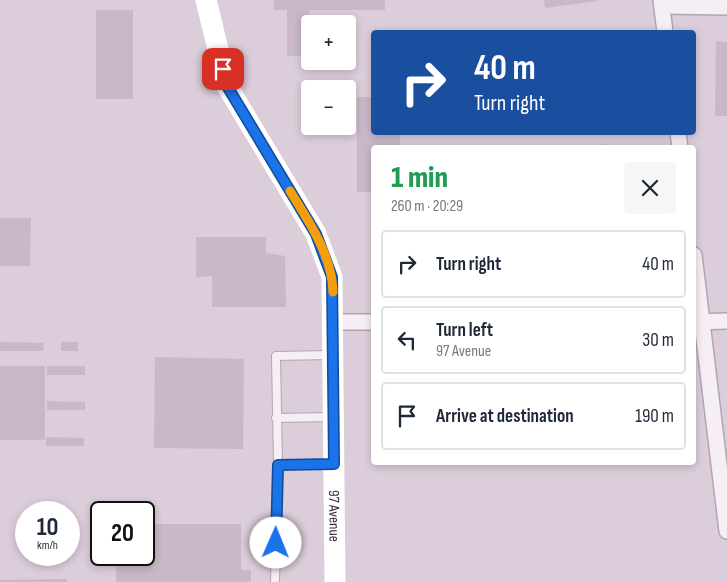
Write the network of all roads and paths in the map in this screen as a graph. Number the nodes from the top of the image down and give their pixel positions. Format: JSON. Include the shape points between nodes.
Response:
{"nodes":[{"id":1,"x":206,"y":0,"type":"edge"},
{"id":2,"x":661,"y":3,"type":"edge"},
{"id":3,"x":725,"y":4,"type":"edge"},
{"id":4,"x":665,"y":30,"type":"edge"},
{"id":5,"x":696,"y":288,"type":"edge"},
{"id":6,"x":727,"y":321,"type":"edge"},
{"id":7,"x":333,"y":322,"type":"junction"},
{"id":8,"x":371,"y":322,"type":"edge"},
{"id":9,"x":698,"y":322,"type":"edge"},
{"id":10,"x":333,"y":354,"type":"junction"},
{"id":11,"x":334,"y":417,"type":"junction"},
{"id":12,"x":276,"y":418,"type":"junction"},
{"id":13,"x":334,"y":464,"type":"junction"},
{"id":14,"x":278,"y":465,"type":"junction"},
{"id":15,"x":727,"y":532,"type":"edge"},
{"id":16,"x":275,"y":582,"type":"edge"},
{"id":17,"x":335,"y":582,"type":"edge"}],
"edges":[{"from":1,"to":7,"type":"street","name":"97 Avenue","via":[[227,86],[316,234],[332,277]]},
{"from":2,"to":3,"type":"street"},
{"from":2,"to":4,"type":"street"},
{"from":5,"to":9,"type":"street"},
{"from":6,"to":9,"type":"street"},
{"from":7,"to":8,"type":"street"},
{"from":7,"to":10,"type":"street","name":"97 Avenue"},
{"from":9,"to":15,"type":"street"},
{"from":10,"to":11,"type":"street","name":"97 Avenue"},
{"from":10,"to":12,"type":"lane","via":[[276,356]]},
{"from":11,"to":12,"type":"lane"},
{"from":11,"to":13,"type":"street","name":"97 Avenue"},
{"from":12,"to":14,"type":"lane"},
{"from":13,"to":14,"type":"lane"},
{"from":13,"to":17,"type":"street","name":"97 Avenue"},
{"from":14,"to":16,"type":"lane"}]}
